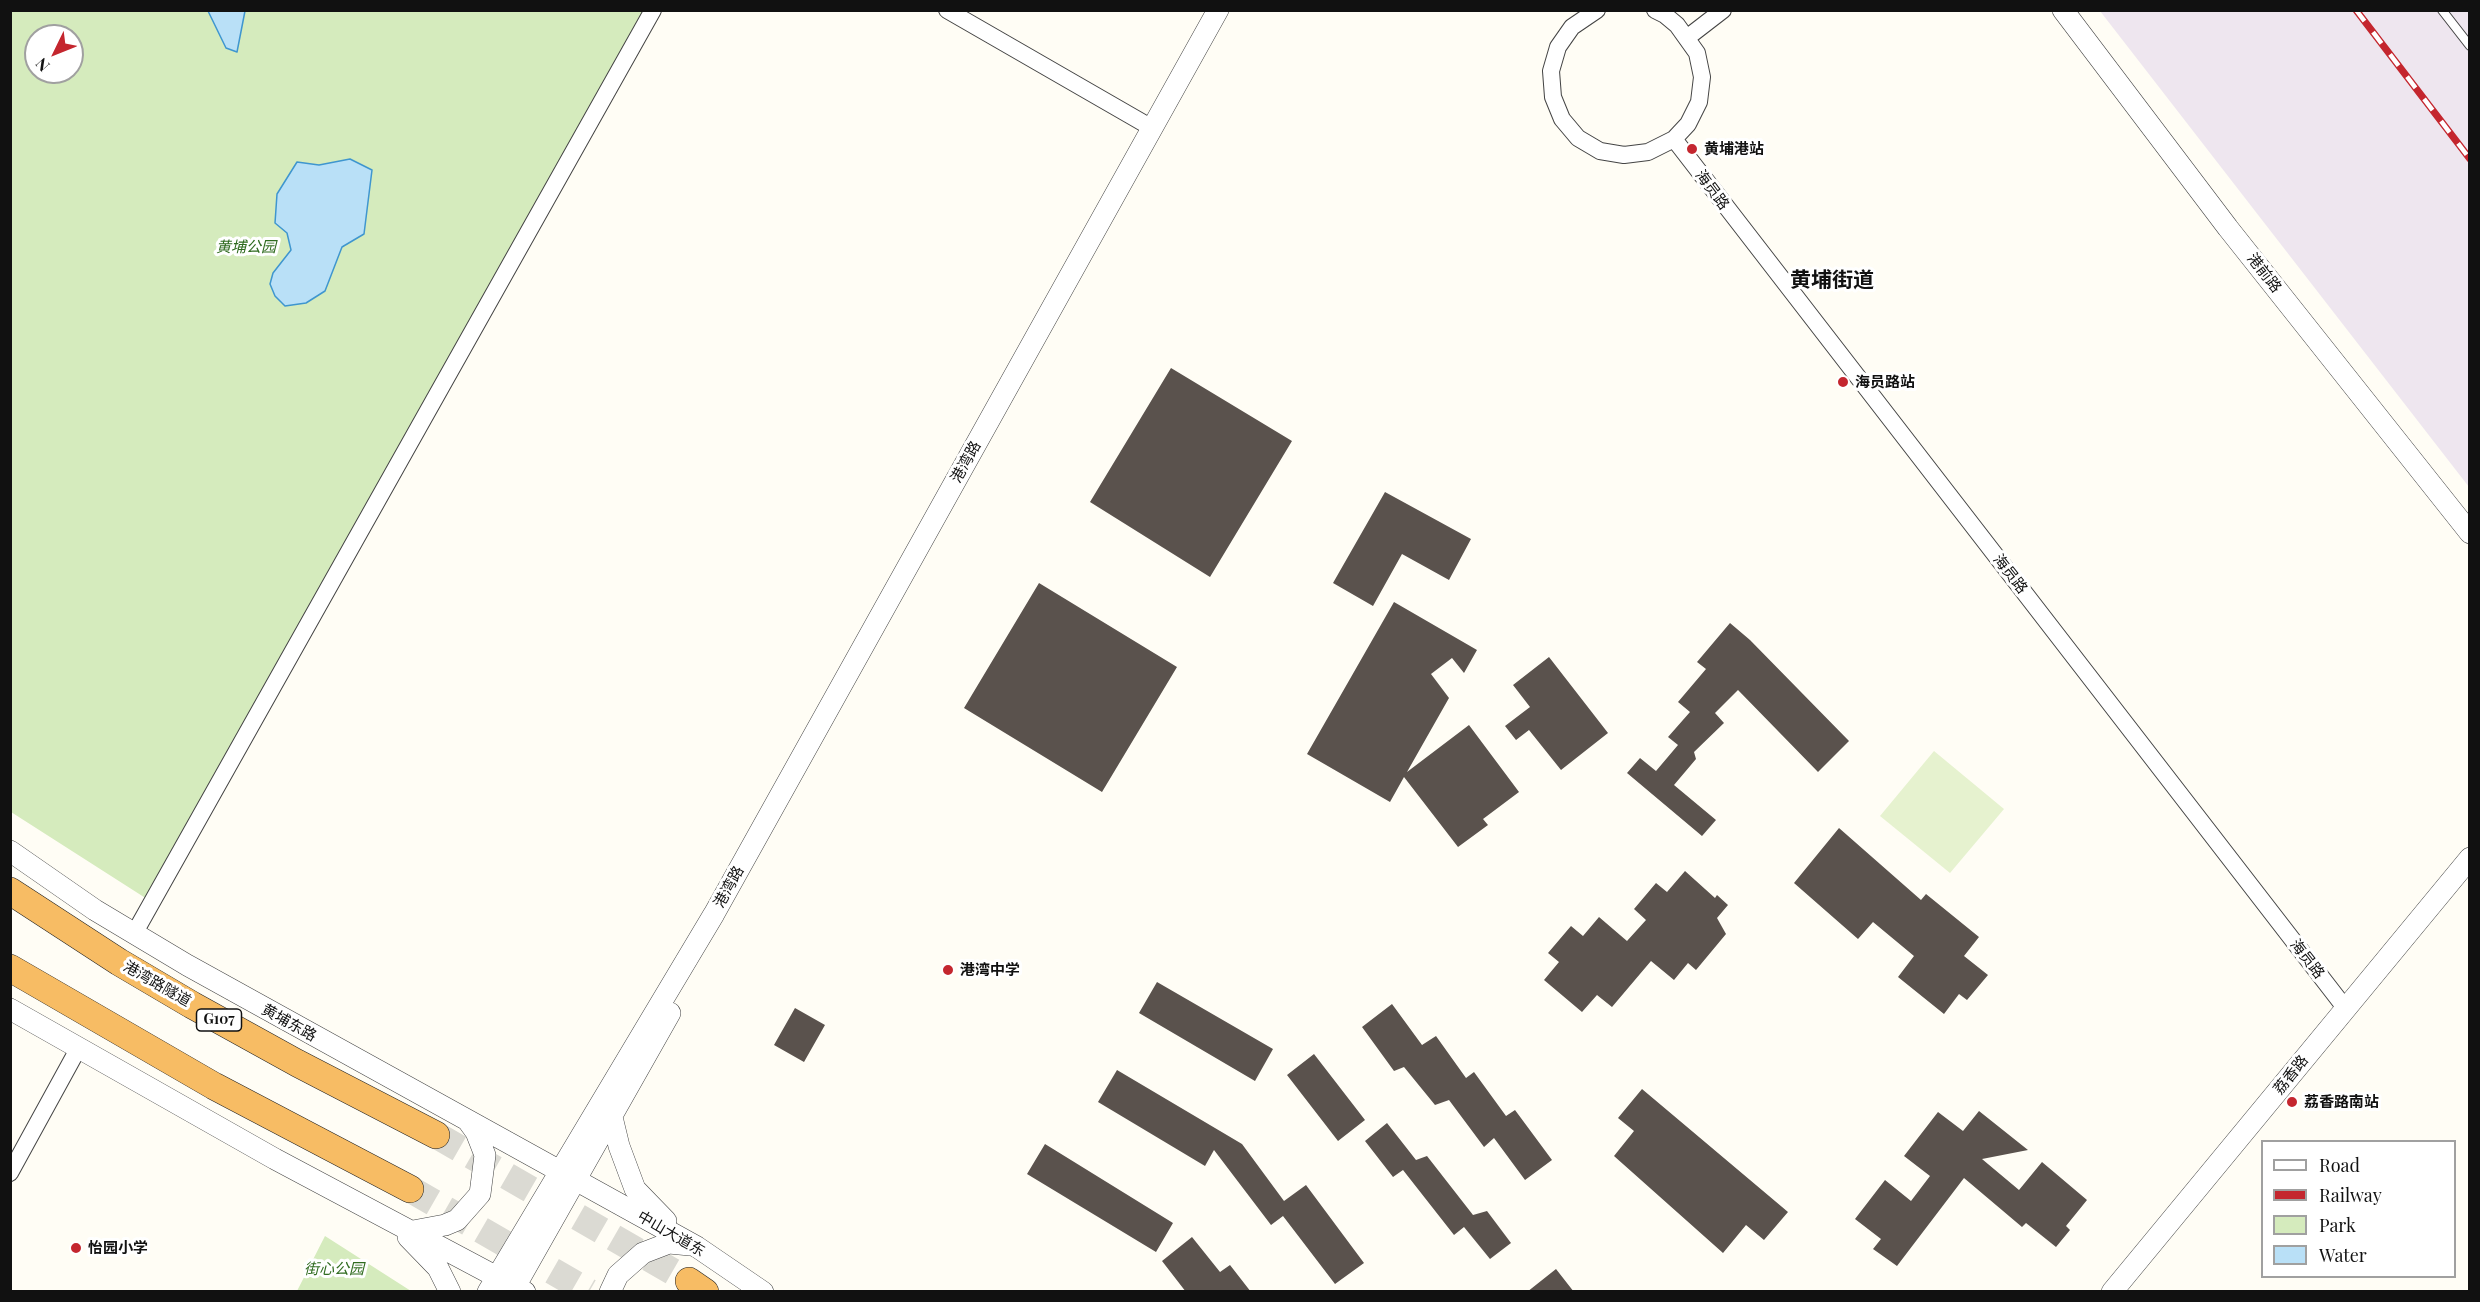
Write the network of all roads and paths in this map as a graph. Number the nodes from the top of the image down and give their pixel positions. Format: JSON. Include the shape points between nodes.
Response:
{"nodes":[{"id":1,"x":653,"y":10,"type":"edge"},
{"id":2,"x":947,"y":10,"type":"edge"},
{"id":3,"x":1218,"y":10,"type":"edge"},
{"id":4,"x":1655,"y":10,"type":"edge"},
{"id":5,"x":1724,"y":10,"type":"edge"},
{"id":6,"x":2063,"y":10,"type":"edge"},
{"id":7,"x":2442,"y":10,"type":"edge"},
{"id":8,"x":1588,"y":13,"type":"edge"},
{"id":9,"x":1688,"y":37,"type":"junction"},
{"id":10,"x":2469,"y":46,"type":"edge"},
{"id":11,"x":1152,"y":128,"type":"junction"},
{"id":12,"x":1674,"y":140,"type":"junction"},
{"id":13,"x":2469,"y":532,"type":"edge"},
{"id":14,"x":10,"y":851,"type":"edge"},
{"id":15,"x":2469,"y":858,"type":"edge"},
{"id":16,"x":10,"y":891,"type":"edge"},
{"id":17,"x":714,"y":914,"type":"junction"},
{"id":18,"x":134,"y":934,"type":"junction"},
{"id":19,"x":10,"y":968,"type":"edge"},
{"id":20,"x":10,"y":1009,"type":"edge"},
{"id":21,"x":2346,"y":1009,"type":"junction"},
{"id":22,"x":78,"y":1050,"type":"junction"},
{"id":23,"x":464,"y":1116,"type":"junction"},
{"id":24,"x":612,"y":1117,"type":"junction"},
{"id":25,"x":436,"y":1135,"type":"tunnel mouth"},
{"id":26,"x":10,"y":1173,"type":"edge"},
{"id":27,"x":568,"y":1176,"type":"junction"},
{"id":28,"x":410,"y":1188,"type":"tunnel mouth"},
{"id":29,"x":386,"y":1216,"type":"junction"},
{"id":30,"x":413,"y":1231,"type":"junction"},
{"id":31,"x":697,"y":1247,"type":"junction"},
{"id":32,"x":508,"y":1287,"type":"edge"},
{"id":33,"x":450,"y":1292,"type":"edge"},
{"id":34,"x":609,"y":1292,"type":"edge"},
{"id":35,"x":763,"y":1292,"type":"edge"},
{"id":36,"x":2112,"y":1292,"type":"edge"}],
"edges":[{"from":1,"to":18,"type":"street"},
{"from":2,"to":11,"type":"street"},
{"from":3,"to":11,"type":"street","name":"港湾路"},
{"from":4,"to":9,"type":"street"},
{"from":5,"to":9,"type":"street"},
{"from":6,"to":13,"type":"street","name":"港前路","via":[[2228,228]]},
{"from":7,"to":10,"type":"lane"},
{"from":8,"to":12,"type":"street","via":[[1558,47],[1551,71],[1552,97],[1562,119],[1578,138],[1600,150],[1624,155],[1648,152]]},
{"from":9,"to":12,"type":"street","via":[[1697,53],[1702,77],[1700,94],[1688,124]]},
{"from":11,"to":17,"type":"street","name":"港湾路"},
{"from":12,"to":21,"type":"street","name":"海员路"},
{"from":14,"to":18,"type":"street","name":"黄埔东路"},
{"from":15,"to":21,"type":"street","name":"荔香路"},
{"from":16,"to":25,"type":"highway","name":"港湾路隧道","number":"G107","via":[[192,1005]]},
{"from":17,"to":24,"type":"street","name":"港湾路","via":[[696,964]]},
{"from":17,"to":27,"type":"street","name":"港湾路"},
{"from":18,"to":23,"type":"street","name":"黄埔东路"},
{"from":19,"to":28,"type":"highway","via":[[214,1086]]},
{"from":20,"to":22,"type":"street"},
{"from":21,"to":36,"type":"street","name":"荔香路"},
{"from":22,"to":26,"type":"street"},
{"from":22,"to":29,"type":"street"},
{"from":23,"to":27,"type":"street","name":"黄埔东路"},
{"from":23,"to":30,"type":"street","via":[[476,1131],[485,1155],[480,1194],[457,1220]]},
{"from":24,"to":27,"type":"street","name":"港湾路"},
{"from":24,"to":31,"type":"street","via":[[635,1189]]},
{"from":27,"to":31,"type":"street","name":"中山大道东"},
{"from":27,"to":32,"type":"street","name":"港湾路"},
{"from":29,"to":30,"type":"street"},
{"from":29,"to":33,"type":"street","via":[[427,1254]]},
{"from":30,"to":32,"type":"street"},
{"from":31,"to":34,"type":"street","via":[[669,1243],[643,1253],[618,1275]]},
{"from":31,"to":35,"type":"street","name":"中山大道东"}]}
